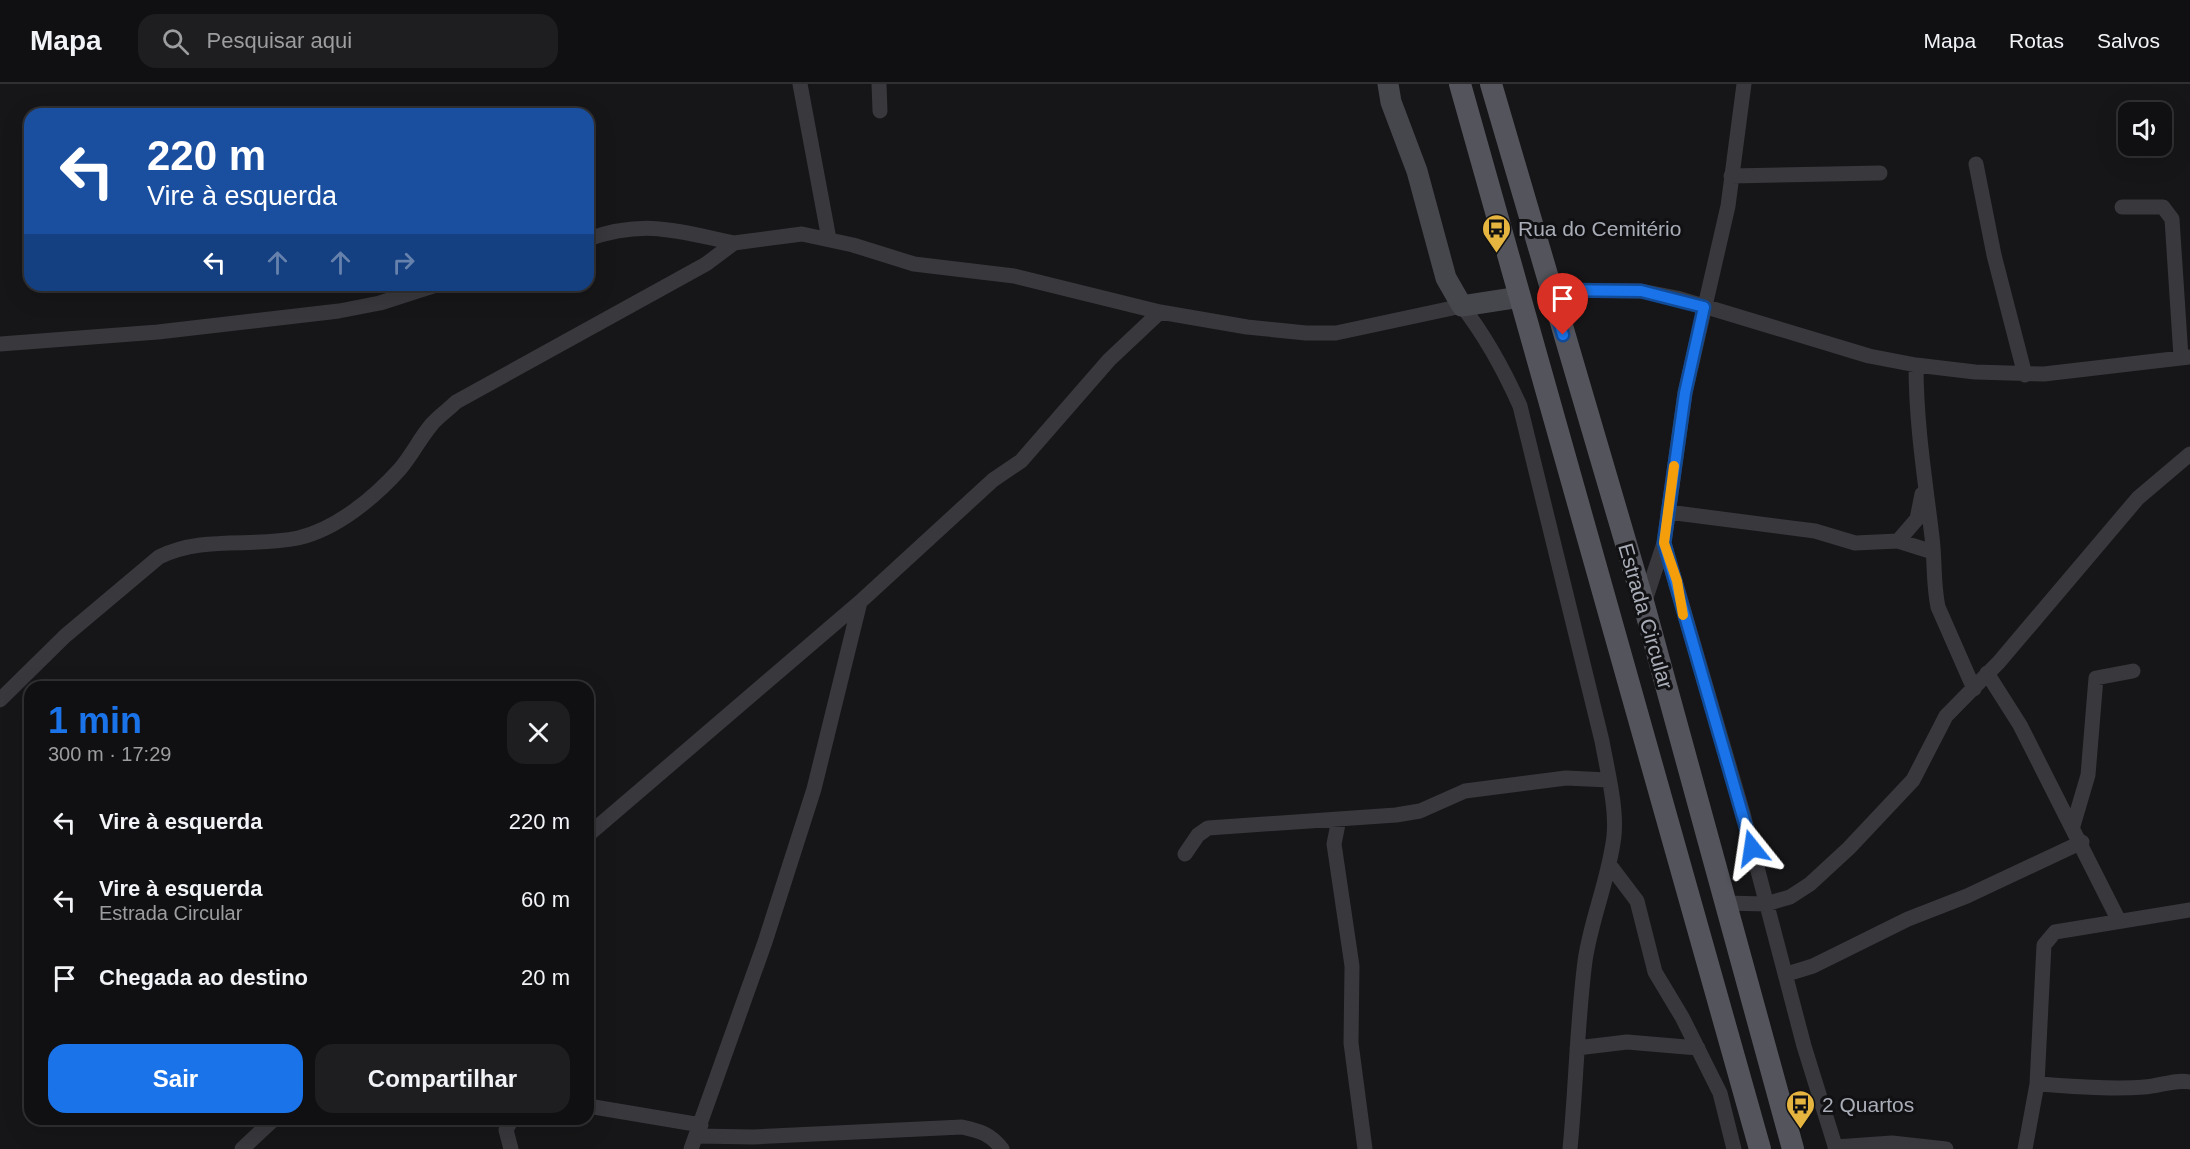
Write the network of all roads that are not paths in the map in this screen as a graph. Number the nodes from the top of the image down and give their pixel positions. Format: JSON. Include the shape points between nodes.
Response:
{"nodes":[{"id":1,"x":800,"y":84,"type":"edge"},
{"id":2,"x":879,"y":84,"type":"edge"},
{"id":3,"x":1388,"y":84,"type":"edge"},
{"id":4,"x":1460,"y":84,"type":"edge"},
{"id":5,"x":1491,"y":84,"type":"edge"},
{"id":6,"x":1744,"y":84,"type":"edge"},
{"id":7,"x":880,"y":111,"type":"dead end"},
{"id":8,"x":1976,"y":164,"type":"dead end"},
{"id":9,"x":1880,"y":172,"type":"dead end"},
{"id":10,"x":1731,"y":176,"type":"junction"},
{"id":11,"x":2122,"y":207,"type":"dead end"},
{"id":12,"x":594,"y":237,"type":"edge"},
{"id":13,"x":829,"y":239,"type":"junction"},
{"id":14,"x":734,"y":243,"type":"junction"},
{"id":15,"x":1550,"y":290,"type":"junction"},
{"id":16,"x":417,"y":291,"type":"edge"},
{"id":17,"x":1520,"y":297,"type":"junction"},
{"id":18,"x":1462,"y":306,"type":"junction"},
{"id":19,"x":1704,"y":307,"type":"junction"},
{"id":20,"x":1160,"y":312,"type":"junction"},
{"id":21,"x":0,"y":344,"type":"edge"},
{"id":22,"x":2185,"y":357,"type":"edge"},
{"id":23,"x":1916,"y":365,"type":"junction"},
{"id":24,"x":2025,"y":375,"type":"junction"},
{"id":25,"x":2190,"y":454,"type":"edge"},
{"id":26,"x":1925,"y":483,"type":"junction"},
{"id":27,"x":1668,"y":512,"type":"junction"},
{"id":28,"x":1898,"y":541,"type":"junction"},
{"id":29,"x":1664,"y":543,"type":"junction"},
{"id":30,"x":1933,"y":552,"type":"junction"},
{"id":31,"x":860,"y":602,"type":"junction"},
{"id":32,"x":1644,"y":605,"type":"junction"},
{"id":33,"x":2133,"y":671,"type":"dead end"},
{"id":34,"x":1987,"y":673,"type":"junction"},
{"id":35,"x":1974,"y":688,"type":"junction"},
{"id":36,"x":0,"y":700,"type":"edge"},
{"id":37,"x":1608,"y":780,"type":"junction"},
{"id":38,"x":1339,"y":819,"type":"junction"},
{"id":39,"x":2073,"y":826,"type":"junction"},
{"id":40,"x":594,"y":830,"type":"edge"},
{"id":41,"x":2082,"y":842,"type":"junction"},
{"id":42,"x":1185,"y":854,"type":"dead end"},
{"id":43,"x":1609,"y":864,"type":"junction"},
{"id":44,"x":1725,"y":903,"type":"junction"},
{"id":45,"x":1766,"y":904,"type":"junction"},
{"id":46,"x":2190,"y":910,"type":"edge"},
{"id":47,"x":2119,"y":921,"type":"junction"},
{"id":48,"x":1787,"y":974,"type":"junction"},
{"id":49,"x":1577,"y":1048,"type":"junction"},
{"id":50,"x":1698,"y":1048,"type":"junction"},
{"id":51,"x":2190,"y":1082,"type":"edge"},
{"id":52,"x":2037,"y":1084,"type":"junction"},
{"id":53,"x":594,"y":1108,"type":"edge"},
{"id":54,"x":268,"y":1125,"type":"edge"},
{"id":55,"x":509,"y":1125,"type":"edge"},
{"id":56,"x":697,"y":1137,"type":"edge"},
{"id":57,"x":1835,"y":1148,"type":"edge"},
{"id":58,"x":242,"y":1149,"type":"edge"},
{"id":59,"x":511,"y":1149,"type":"edge"},
{"id":60,"x":1002,"y":1149,"type":"edge"},
{"id":61,"x":1365,"y":1149,"type":"edge"},
{"id":62,"x":1570,"y":1149,"type":"edge"},
{"id":63,"x":1734,"y":1149,"type":"edge"},
{"id":64,"x":1760,"y":1149,"type":"edge"},
{"id":65,"x":1793,"y":1149,"type":"edge"},
{"id":66,"x":1946,"y":1149,"type":"edge"},
{"id":67,"x":2025,"y":1149,"type":"edge"}],
"edges":[{"from":1,"to":13,"type":"street"},
{"from":2,"to":7,"type":"street"},
{"from":3,"to":18,"type":"street","via":[[1390,102],[1417,171],[1446,278]]},
{"from":4,"to":17,"type":"main road","name":"Estrada Circular"},
{"from":5,"to":15,"type":"main road","name":"Estrada Circular"},
{"from":6,"to":10,"type":"street"},
{"from":8,"to":24,"type":"street","via":[[1994,255]]},
{"from":9,"to":10,"type":"street"},
{"from":10,"to":19,"type":"street","via":[[1728,206]]},
{"from":11,"to":22,"type":"street","via":[[2163,207],[2172,219]]},
{"from":12,"to":14,"type":"street","via":[[629,227],[656,226]]},
{"from":13,"to":14,"type":"street","via":[[801,234]]},
{"from":13,"to":20,"type":"street","via":[[914,264],[1014,276]]},
{"from":14,"to":36,"type":"street","via":[[706,264],[456,402],[374,495],[331,525],[300,538],[206,542],[159,557],[65,636]]},
{"from":15,"to":19,"type":"street","via":[[1641,291]]},
{"from":15,"to":32,"type":"main road","name":"Estrada Circular"},
{"from":16,"to":21,"type":"street","via":[[339,311],[158,332]]},
{"from":17,"to":18,"type":"street"},
{"from":17,"to":64,"type":"main road","name":"Estrada Circular"},
{"from":18,"to":20,"type":"street","via":[[1336,333],[1247,327]]},
{"from":18,"to":37,"type":"street","via":[[1498,360],[1520,406],[1602,741]]},
{"from":19,"to":23,"type":"street","via":[[1835,348]]},
{"from":19,"to":27,"type":"street","via":[[1685,393]]},
{"from":20,"to":31,"type":"street","via":[[1109,360],[1021,461],[993,480]]},
{"from":22,"to":24,"type":"street"},
{"from":23,"to":24,"type":"street"},
{"from":23,"to":26,"type":"street","via":[[1916,417]]},
{"from":25,"to":34,"type":"street","via":[[2138,498]]},
{"from":26,"to":28,"type":"street","via":[[1917,519]]},
{"from":26,"to":30,"type":"street"},
{"from":27,"to":28,"type":"street","via":[[1815,531],[1855,543]]},
{"from":27,"to":29,"type":"street"},
{"from":28,"to":30,"type":"street"},
{"from":29,"to":32,"type":"street"},
{"from":29,"to":45,"type":"street"},
{"from":30,"to":35,"type":"street","via":[[1938,607]]},
{"from":31,"to":40,"type":"street"},
{"from":31,"to":56,"type":"street","via":[[814,789]]},
{"from":32,"to":44,"type":"main road","name":"Estrada Circular"},
{"from":33,"to":39,"type":"street","via":[[2096,678],[2088,775]]},
{"from":34,"to":35,"type":"street"},
{"from":34,"to":39,"type":"street","via":[[2020,725]]},
{"from":35,"to":45,"type":"street","via":[[1946,716],[1913,780],[1850,848],[1810,884],[1790,897]]},
{"from":37,"to":38,"type":"street","via":[[1566,778],[1465,791],[1420,811]]},
{"from":37,"to":43,"type":"street","via":[[1614,834]]},
{"from":38,"to":42,"type":"street","via":[[1208,828]]},
{"from":38,"to":61,"type":"street","via":[[1334,844],[1352,966],[1352,1043]]},
{"from":39,"to":41,"type":"street"},
{"from":41,"to":47,"type":"street"},
{"from":41,"to":48,"type":"street","via":[[1908,919],[1845,952]]},
{"from":43,"to":49,"type":"street","via":[[1587,948]]},
{"from":43,"to":50,"type":"street","via":[[1637,901],[1655,972]]},
{"from":44,"to":45,"type":"street"},
{"from":44,"to":65,"type":"main road","name":"Estrada Circular"},
{"from":45,"to":48,"type":"street"},
{"from":46,"to":47,"type":"street"},
{"from":47,"to":52,"type":"street","via":[[2055,932],[2047,939]]},
{"from":48,"to":57,"type":"street"},
{"from":49,"to":50,"type":"street","via":[[1627,1042]]},
{"from":49,"to":62,"type":"street"},
{"from":50,"to":63,"type":"street","via":[[1720,1093]]},
{"from":51,"to":52,"type":"street","via":[[2112,1088]]},
{"from":52,"to":67,"type":"street"},
{"from":53,"to":56,"type":"street"},
{"from":54,"to":58,"type":"street"},
{"from":55,"to":59,"type":"street","via":[[506,1130]]},
{"from":56,"to":60,"type":"street","via":[[962,1127],[983,1131]]},
{"from":57,"to":66,"type":"street","via":[[1892,1143]]}]}
